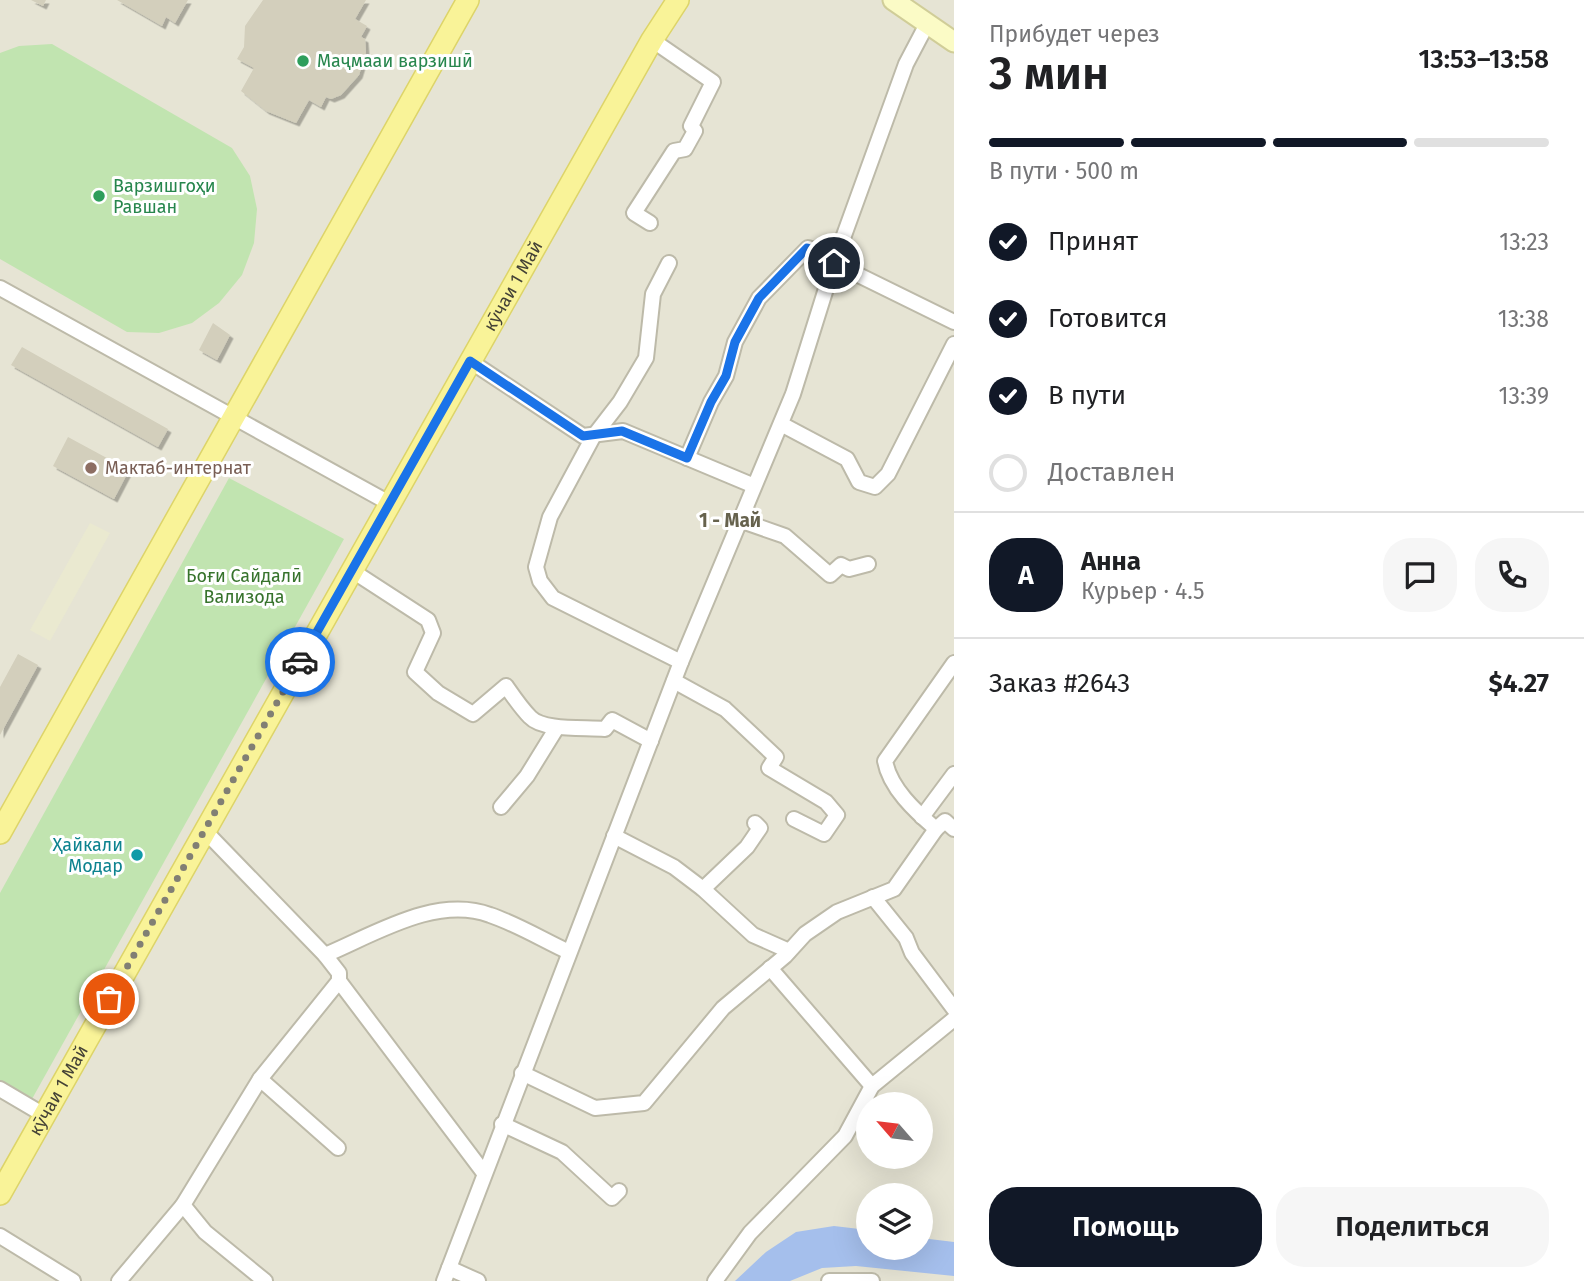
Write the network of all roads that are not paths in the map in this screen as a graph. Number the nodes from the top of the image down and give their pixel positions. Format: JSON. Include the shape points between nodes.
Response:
{"nodes":[{"id":1,"x":468,"y":0,"type":"edge"},
{"id":2,"x":656,"y":0,"type":"edge"},
{"id":3,"x":678,"y":0,"type":"edge"},
{"id":4,"x":893,"y":0,"type":"edge"},
{"id":5,"x":927,"y":24,"type":"junction"},
{"id":6,"x":653,"y":38,"type":"junction"},
{"id":7,"x":954,"y":42,"type":"edge"},
{"id":8,"x":650,"y":223,"type":"dead end"},
{"id":9,"x":835,"y":260,"type":"junction"},
{"id":10,"x":669,"y":263,"type":"dead end"},
{"id":11,"x":0,"y":288,"type":"edge"},
{"id":12,"x":954,"y":323,"type":"edge"},
{"id":13,"x":954,"y":344,"type":"edge"},
{"id":14,"x":470,"y":361,"type":"junction"},
{"id":15,"x":232,"y":418,"type":"junction"},
{"id":16,"x":781,"y":424,"type":"junction"},
{"id":17,"x":593,"y":437,"type":"junction"},
{"id":18,"x":687,"y":458,"type":"junction"},
{"id":19,"x":752,"y":485,"type":"junction"},
{"id":20,"x":389,"y":503,"type":"junction"},
{"id":21,"x":739,"y":520,"type":"junction"},
{"id":22,"x":868,"y":564,"type":"dead end"},
{"id":23,"x":351,"y":570,"type":"junction"},
{"id":24,"x":681,"y":662,"type":"junction"},
{"id":25,"x":954,"y":663,"type":"edge"},
{"id":26,"x":674,"y":681,"type":"junction"},
{"id":27,"x":556,"y":729,"type":"junction"},
{"id":28,"x":651,"y":741,"type":"junction"},
{"id":29,"x":954,"y":774,"type":"edge"},
{"id":30,"x":501,"y":807,"type":"dead end"},
{"id":31,"x":922,"y":817,"type":"junction"},
{"id":32,"x":794,"y":819,"type":"dead end"},
{"id":33,"x":755,"y":823,"type":"dead end"},
{"id":34,"x":936,"y":829,"type":"junction"},
{"id":35,"x":954,"y":829,"type":"edge"},
{"id":36,"x":204,"y":830,"type":"junction"},
{"id":37,"x":0,"y":833,"type":"edge"},
{"id":38,"x":614,"y":836,"type":"junction"},
{"id":39,"x":703,"y":889,"type":"junction"},
{"id":40,"x":873,"y":897,"type":"junction"},
{"id":41,"x":789,"y":951,"type":"junction"},
{"id":42,"x":569,"y":952,"type":"junction"},
{"id":43,"x":326,"y":955,"type":"junction"},
{"id":44,"x":770,"y":968,"type":"junction"},
{"id":45,"x":339,"y":981,"type":"junction"},
{"id":46,"x":954,"y":1009,"type":"edge"},
{"id":47,"x":954,"y":1019,"type":"edge"},
{"id":48,"x":522,"y":1073,"type":"junction"},
{"id":49,"x":260,"y":1079,"type":"junction"},
{"id":50,"x":872,"y":1086,"type":"junction"},
{"id":51,"x":0,"y":1090,"type":"edge"},
{"id":52,"x":44,"y":1115,"type":"junction"},
{"id":53,"x":502,"y":1124,"type":"junction"},
{"id":54,"x":338,"y":1148,"type":"dead end"},
{"id":55,"x":484,"y":1173,"type":"junction"},
{"id":56,"x":619,"y":1191,"type":"dead end"},
{"id":57,"x":0,"y":1194,"type":"edge"},
{"id":58,"x":183,"y":1205,"type":"junction"},
{"id":59,"x":0,"y":1236,"type":"edge"},
{"id":60,"x":447,"y":1275,"type":"edge"},
{"id":61,"x":73,"y":1281,"type":"edge"},
{"id":62,"x":119,"y":1281,"type":"edge"},
{"id":63,"x":265,"y":1281,"type":"edge"},
{"id":64,"x":478,"y":1281,"type":"edge"},
{"id":65,"x":715,"y":1281,"type":"edge"},
{"id":66,"x":828,"y":1281,"type":"edge"},
{"id":67,"x":872,"y":1281,"type":"edge"}],
"edges":[{"from":1,"to":15,"type":"main road"},
{"from":2,"to":6,"type":"main road","via":[[659,22]]},
{"from":3,"to":6,"type":"main road","name":"кӯчаи 1 Май"},
{"from":4,"to":5,"type":"main road"},
{"from":5,"to":7,"type":"main road"},
{"from":5,"to":9,"type":"street","via":[[906,64]]},
{"from":6,"to":8,"type":"street","via":[[713,82],[685,149],[674,151],[634,213]]},
{"from":6,"to":14,"type":"main road","name":"кӯчаи 1 Май"},
{"from":9,"to":12,"type":"street"},
{"from":9,"to":16,"type":"street"},
{"from":9,"to":18,"type":"street","via":[[807,248],[759,298],[735,342],[726,376]]},
{"from":10,"to":17,"type":"street","via":[[653,294],[646,358],[621,402]]},
{"from":11,"to":15,"type":"street"},
{"from":13,"to":16,"type":"street","via":[[888,474],[875,487],[859,482],[847,458]]},
{"from":14,"to":17,"type":"street","via":[[583,436]]},
{"from":14,"to":20,"type":"main road","name":"кӯчаи 1 Май"},
{"from":15,"to":20,"type":"street"},
{"from":15,"to":37,"type":"main road"},
{"from":16,"to":19,"type":"street"},
{"from":17,"to":18,"type":"street","via":[[622,431]]},
{"from":17,"to":24,"type":"street","via":[[550,517],[536,567],[540,581],[553,598]]},
{"from":18,"to":19,"type":"street"},
{"from":19,"to":21,"type":"street"},
{"from":20,"to":23,"type":"main road","name":"кӯчаи 1 Май"},
{"from":21,"to":22,"type":"street","via":[[785,536],[830,575],[841,565],[849,569]]},
{"from":21,"to":24,"type":"street"},
{"from":23,"to":27,"type":"street","via":[[428,620],[433,633],[415,672],[438,693],[472,714],[506,686],[531,720]]},
{"from":23,"to":36,"type":"main road","name":"кӯчаи 1 Май"},
{"from":24,"to":26,"type":"street"},
{"from":25,"to":31,"type":"street","via":[[885,761],[887,771]]},
{"from":26,"to":28,"type":"street"},
{"from":26,"to":32,"type":"street","via":[[725,709],[776,757],[769,768],[826,802],[837,815],[824,834]]},
{"from":27,"to":28,"type":"street","via":[[569,725],[605,729],[612,720]]},
{"from":27,"to":30,"type":"street"},
{"from":28,"to":38,"type":"street"},
{"from":29,"to":31,"type":"street"},
{"from":31,"to":34,"type":"street"},
{"from":33,"to":39,"type":"street","via":[[760,828],[747,846]]},
{"from":34,"to":35,"type":"street","via":[[944,821]]},
{"from":34,"to":40,"type":"street","via":[[894,888]]},
{"from":36,"to":43,"type":"street"},
{"from":36,"to":52,"type":"main road","name":"кӯчаи 1 Май"},
{"from":38,"to":39,"type":"street","via":[[674,867]]},
{"from":38,"to":42,"type":"street"},
{"from":39,"to":41,"type":"street","via":[[754,935]]},
{"from":40,"to":41,"type":"street","via":[[837,912]]},
{"from":40,"to":46,"type":"street"},
{"from":41,"to":44,"type":"street"},
{"from":42,"to":43,"type":"street","via":[[490,914],[459,909],[436,911]]},
{"from":42,"to":48,"type":"street"},
{"from":43,"to":45,"type":"street","via":[[339,973]]},
{"from":44,"to":48,"type":"street","via":[[723,1007],[644,1103],[595,1108]]},
{"from":44,"to":50,"type":"street"},
{"from":45,"to":49,"type":"street"},
{"from":45,"to":55,"type":"street"},
{"from":47,"to":50,"type":"street"},
{"from":48,"to":53,"type":"street"},
{"from":49,"to":54,"type":"street"},
{"from":49,"to":58,"type":"street"},
{"from":50,"to":65,"type":"street","via":[[845,1136],[750,1233]]},
{"from":51,"to":52,"type":"street"},
{"from":52,"to":57,"type":"main road","name":"кӯчаи 1 Май"},
{"from":53,"to":55,"type":"street"},
{"from":53,"to":56,"type":"street","via":[[562,1152],[612,1198]]},
{"from":55,"to":60,"type":"street"},
{"from":58,"to":62,"type":"street"},
{"from":58,"to":63,"type":"street","via":[[205,1232]]},
{"from":59,"to":61,"type":"street"},
{"from":60,"to":64,"type":"street"},
{"from":66,"to":67,"type":"street"}]}
